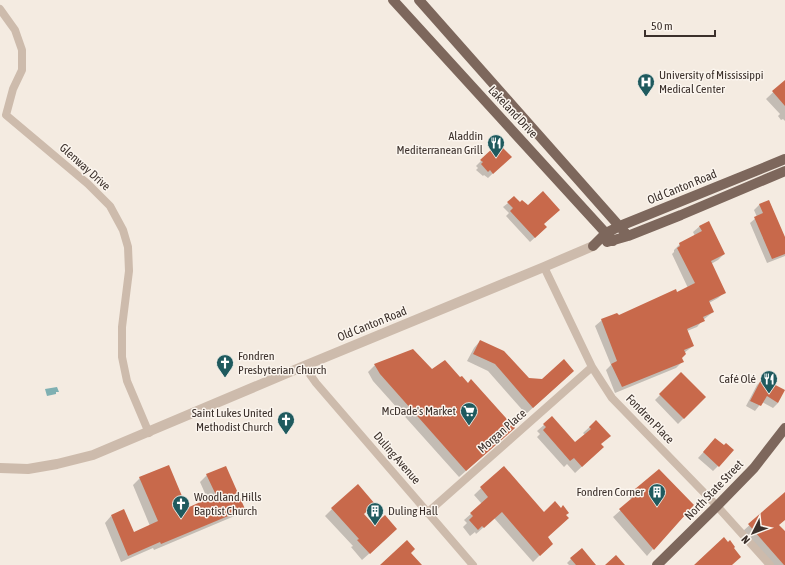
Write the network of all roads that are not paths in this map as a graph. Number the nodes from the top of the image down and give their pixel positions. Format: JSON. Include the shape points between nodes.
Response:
{"nodes":[{"id":1,"x":393,"y":0,"type":"edge"},
{"id":2,"x":419,"y":0,"type":"edge"},
{"id":3,"x":0,"y":9,"type":"edge"},
{"id":4,"x":3,"y":117,"type":"edge"},
{"id":5,"x":785,"y":159,"type":"edge"},
{"id":6,"x":785,"y":171,"type":"edge"},
{"id":7,"x":620,"y":226,"type":"junction"},
{"id":8,"x":606,"y":233,"type":"junction"},
{"id":9,"x":628,"y":236,"type":"junction"},
{"id":10,"x":613,"y":241,"type":"junction"},
{"id":11,"x":593,"y":246,"type":"junction"},
{"id":12,"x":544,"y":267,"type":"junction"},
{"id":13,"x":304,"y":366,"type":"junction"},
{"id":14,"x":592,"y":367,"type":"junction"},
{"id":15,"x":785,"y":428,"type":"edge"},
{"id":16,"x":149,"y":433,"type":"junction"},
{"id":17,"x":0,"y":468,"type":"edge"},
{"id":18,"x":717,"y":506,"type":"junction"},
{"id":19,"x":427,"y":512,"type":"junction"},
{"id":20,"x":473,"y":565,"type":"edge"},
{"id":21,"x":657,"y":565,"type":"edge"},
{"id":22,"x":770,"y":565,"type":"edge"}],
"edges":[{"from":1,"to":8,"type":"main road","name":"Lakeland Drive"},
{"from":2,"to":7,"type":"main road","name":"Lakeland Drive"},
{"from":3,"to":4,"type":"street","name":"Glenway Drive","via":[[15,30],[22,50],[22,70]]},
{"from":4,"to":16,"type":"street","name":"Glenway Drive","via":[[88,184],[110,206],[123,230],[128,247],[130,271],[122,327],[122,357],[127,381]]},
{"from":5,"to":7,"type":"main road","name":"Old Canton Road"},
{"from":6,"to":9,"type":"main road","name":"Old Canton Road"},
{"from":7,"to":8,"type":"main road","name":"Old Canton Road"},
{"from":7,"to":9,"type":"main road","name":"Lakeland Drive"},
{"from":8,"to":10,"type":"main road","name":"Lakeland Drive"},
{"from":8,"to":11,"type":"main road","name":"Old Canton Road"},
{"from":9,"to":10,"type":"main road","name":"Old Canton Road"},
{"from":10,"to":11,"type":"main road","name":"Old Canton Road"},
{"from":11,"to":12,"type":"street","name":"Old Canton Road"},
{"from":12,"to":13,"type":"street","name":"Old Canton Road"},
{"from":12,"to":14,"type":"street","name":"Fondren Place"},
{"from":13,"to":16,"type":"street","name":"Old Canton Road"},
{"from":13,"to":19,"type":"street","name":"Duling Avenue"},
{"from":14,"to":18,"type":"street","name":"Fondren Place","via":[[612,398]]},
{"from":14,"to":19,"type":"street","name":"Morgan Place"},
{"from":15,"to":18,"type":"main road","name":"North State Street","via":[[754,468]]},
{"from":16,"to":17,"type":"street","name":"Old Canton Road","via":[[93,455],[58,464],[28,469]]},
{"from":18,"to":21,"type":"main road","name":"North State Street"},
{"from":18,"to":22,"type":"street","name":"Fondren Place"},
{"from":19,"to":20,"type":"street","name":"Duling Avenue"}]}
